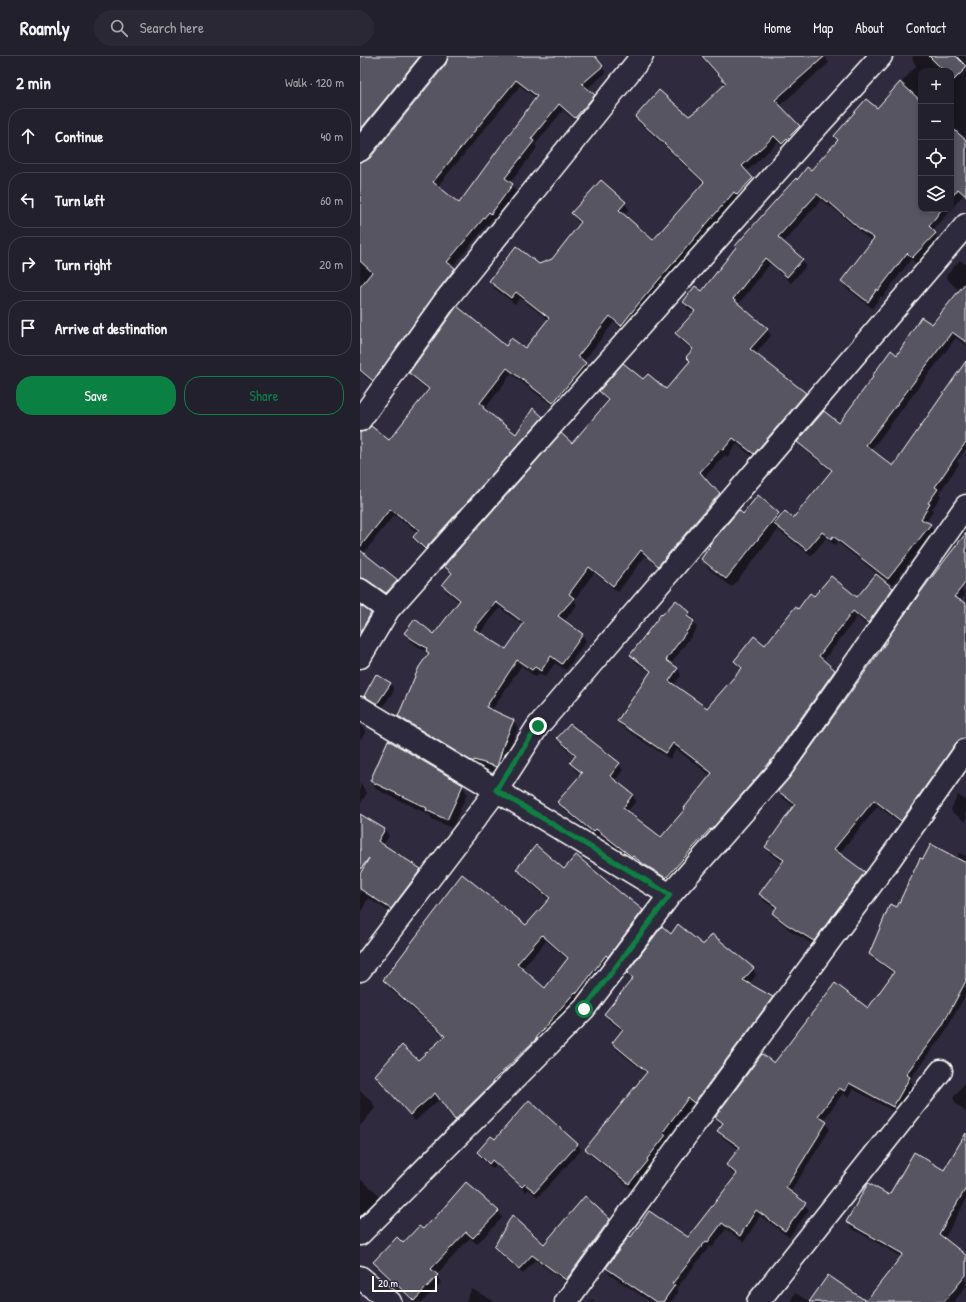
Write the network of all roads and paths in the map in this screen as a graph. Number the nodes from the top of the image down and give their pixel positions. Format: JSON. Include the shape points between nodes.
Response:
{"nodes":[{"id":1,"x":436,"y":56,"type":"edge"},
{"id":2,"x":642,"y":56,"type":"edge"},
{"id":3,"x":881,"y":56,"type":"edge"},
{"id":4,"x":360,"y":150,"type":"edge"},
{"id":5,"x":966,"y":225,"type":"edge"},
{"id":6,"x":360,"y":420,"type":"edge"},
{"id":7,"x":966,"y":506,"type":"edge"},
{"id":8,"x":360,"y":590,"type":"edge"},
{"id":9,"x":388,"y":610,"type":"junction"},
{"id":10,"x":360,"y":657,"type":"edge"},
{"id":11,"x":360,"y":708,"type":"edge"},
{"id":12,"x":966,"y":750,"type":"edge"},
{"id":13,"x":496,"y":790,"type":"junction"},
{"id":14,"x":670,"y":895,"type":"junction"},
{"id":15,"x":360,"y":970,"type":"edge"},
{"id":16,"x":941,"y":1071,"type":"dead end"},
{"id":17,"x":360,"y":1234,"type":"edge"},
{"id":18,"x":360,"y":1277,"type":"edge"},
{"id":19,"x":390,"y":1302,"type":"edge"},
{"id":20,"x":566,"y":1302,"type":"edge"},
{"id":21,"x":758,"y":1302,"type":"edge"}],
"edges":[{"from":1,"to":4,"type":"street"},
{"from":2,"to":6,"type":"street","via":[[445,301]]},
{"from":3,"to":9,"type":"street"},
{"from":5,"to":13,"type":"street","via":[[538,726]]},
{"from":7,"to":14,"type":"street","via":[[780,770]]},
{"from":8,"to":9,"type":"street"},
{"from":9,"to":10,"type":"street"},
{"from":11,"to":13,"type":"street"},
{"from":12,"to":20,"type":"street","via":[[890,859]]},
{"from":13,"to":14,"type":"street"},
{"from":13,"to":15,"type":"street"},
{"from":14,"to":17,"type":"street","via":[[584,1009]]},
{"from":16,"to":21,"type":"street"},
{"from":18,"to":19,"type":"street"}]}
